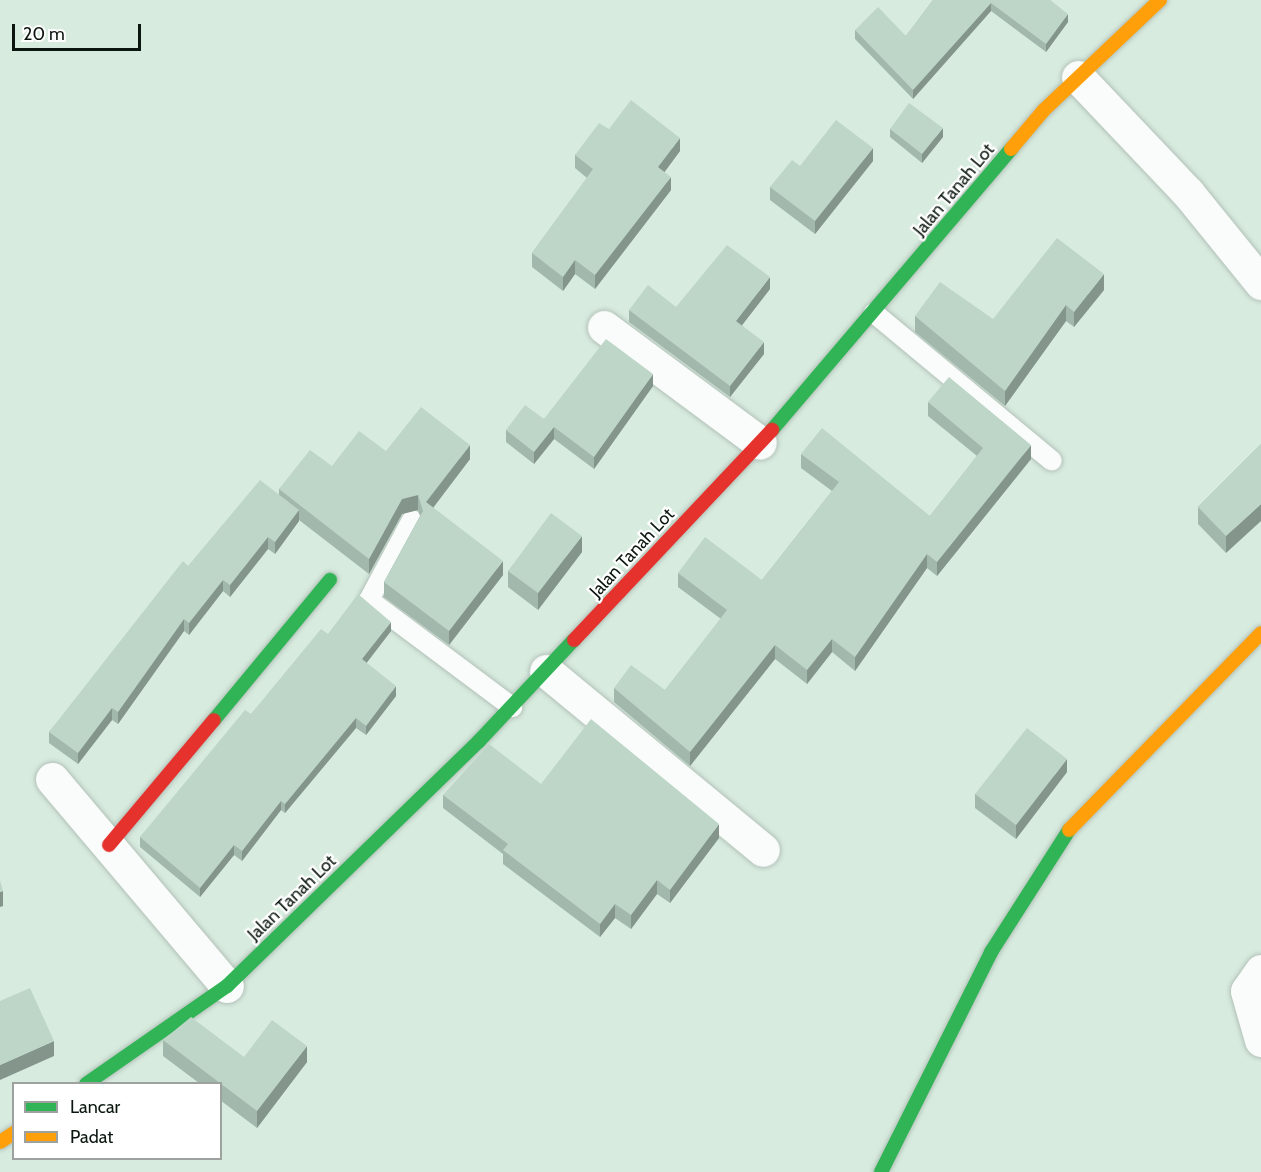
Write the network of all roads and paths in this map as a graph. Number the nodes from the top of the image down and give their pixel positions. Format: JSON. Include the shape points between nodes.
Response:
{"nodes":[{"id":1,"x":1160,"y":0,"type":"edge"},
{"id":2,"x":1078,"y":77,"type":"junction"},
{"id":3,"x":1261,"y":283,"type":"edge"},
{"id":4,"x":874,"y":313,"type":"junction"},
{"id":5,"x":604,"y":327,"type":"dead end"},
{"id":6,"x":760,"y":443,"type":"junction"},
{"id":7,"x":1052,"y":462,"type":"dead end"},
{"id":8,"x":412,"y":520,"type":"dead end"},
{"id":9,"x":330,"y":580,"type":"dead end"},
{"id":10,"x":1261,"y":633,"type":"edge"},
{"id":11,"x":546,"y":672,"type":"junction"},
{"id":12,"x":512,"y":707,"type":"junction"},
{"id":13,"x":52,"y":779,"type":"dead end"},
{"id":14,"x":109,"y":845,"type":"junction"},
{"id":15,"x":763,"y":850,"type":"dead end"},
{"id":16,"x":1261,"y":971,"type":"edge"},
{"id":17,"x":227,"y":987,"type":"junction"},
{"id":18,"x":1261,"y":1040,"type":"edge"},
{"id":19,"x":87,"y":1082,"type":"edge"},
{"id":20,"x":881,"y":1172,"type":"edge"}],
"edges":[{"from":1,"to":2,"type":"main road","name":"Jalan Tanah Lot"},
{"from":2,"to":3,"type":"street","via":[[1188,193]]},
{"from":2,"to":4,"type":"main road","name":"Jalan Tanah Lot","via":[[1044,110]]},
{"from":4,"to":6,"type":"main road","name":"Jalan Tanah Lot"},
{"from":4,"to":7,"type":"lane"},
{"from":5,"to":6,"type":"street"},
{"from":6,"to":11,"type":"main road","name":"Jalan Tanah Lot"},
{"from":8,"to":12,"type":"lane","via":[[369,600]]},
{"from":9,"to":14,"type":"main road"},
{"from":10,"to":20,"type":"main road","via":[[1071,827],[991,952]]},
{"from":11,"to":12,"type":"main road","name":"Jalan Tanah Lot"},
{"from":11,"to":15,"type":"street"},
{"from":12,"to":17,"type":"main road","name":"Jalan Tanah Lot"},
{"from":13,"to":14,"type":"street"},
{"from":14,"to":17,"type":"street"},
{"from":16,"to":18,"type":"street","via":[[1247,991]]},
{"from":17,"to":19,"type":"main road","name":"Jalan Tanah Lot"}]}
